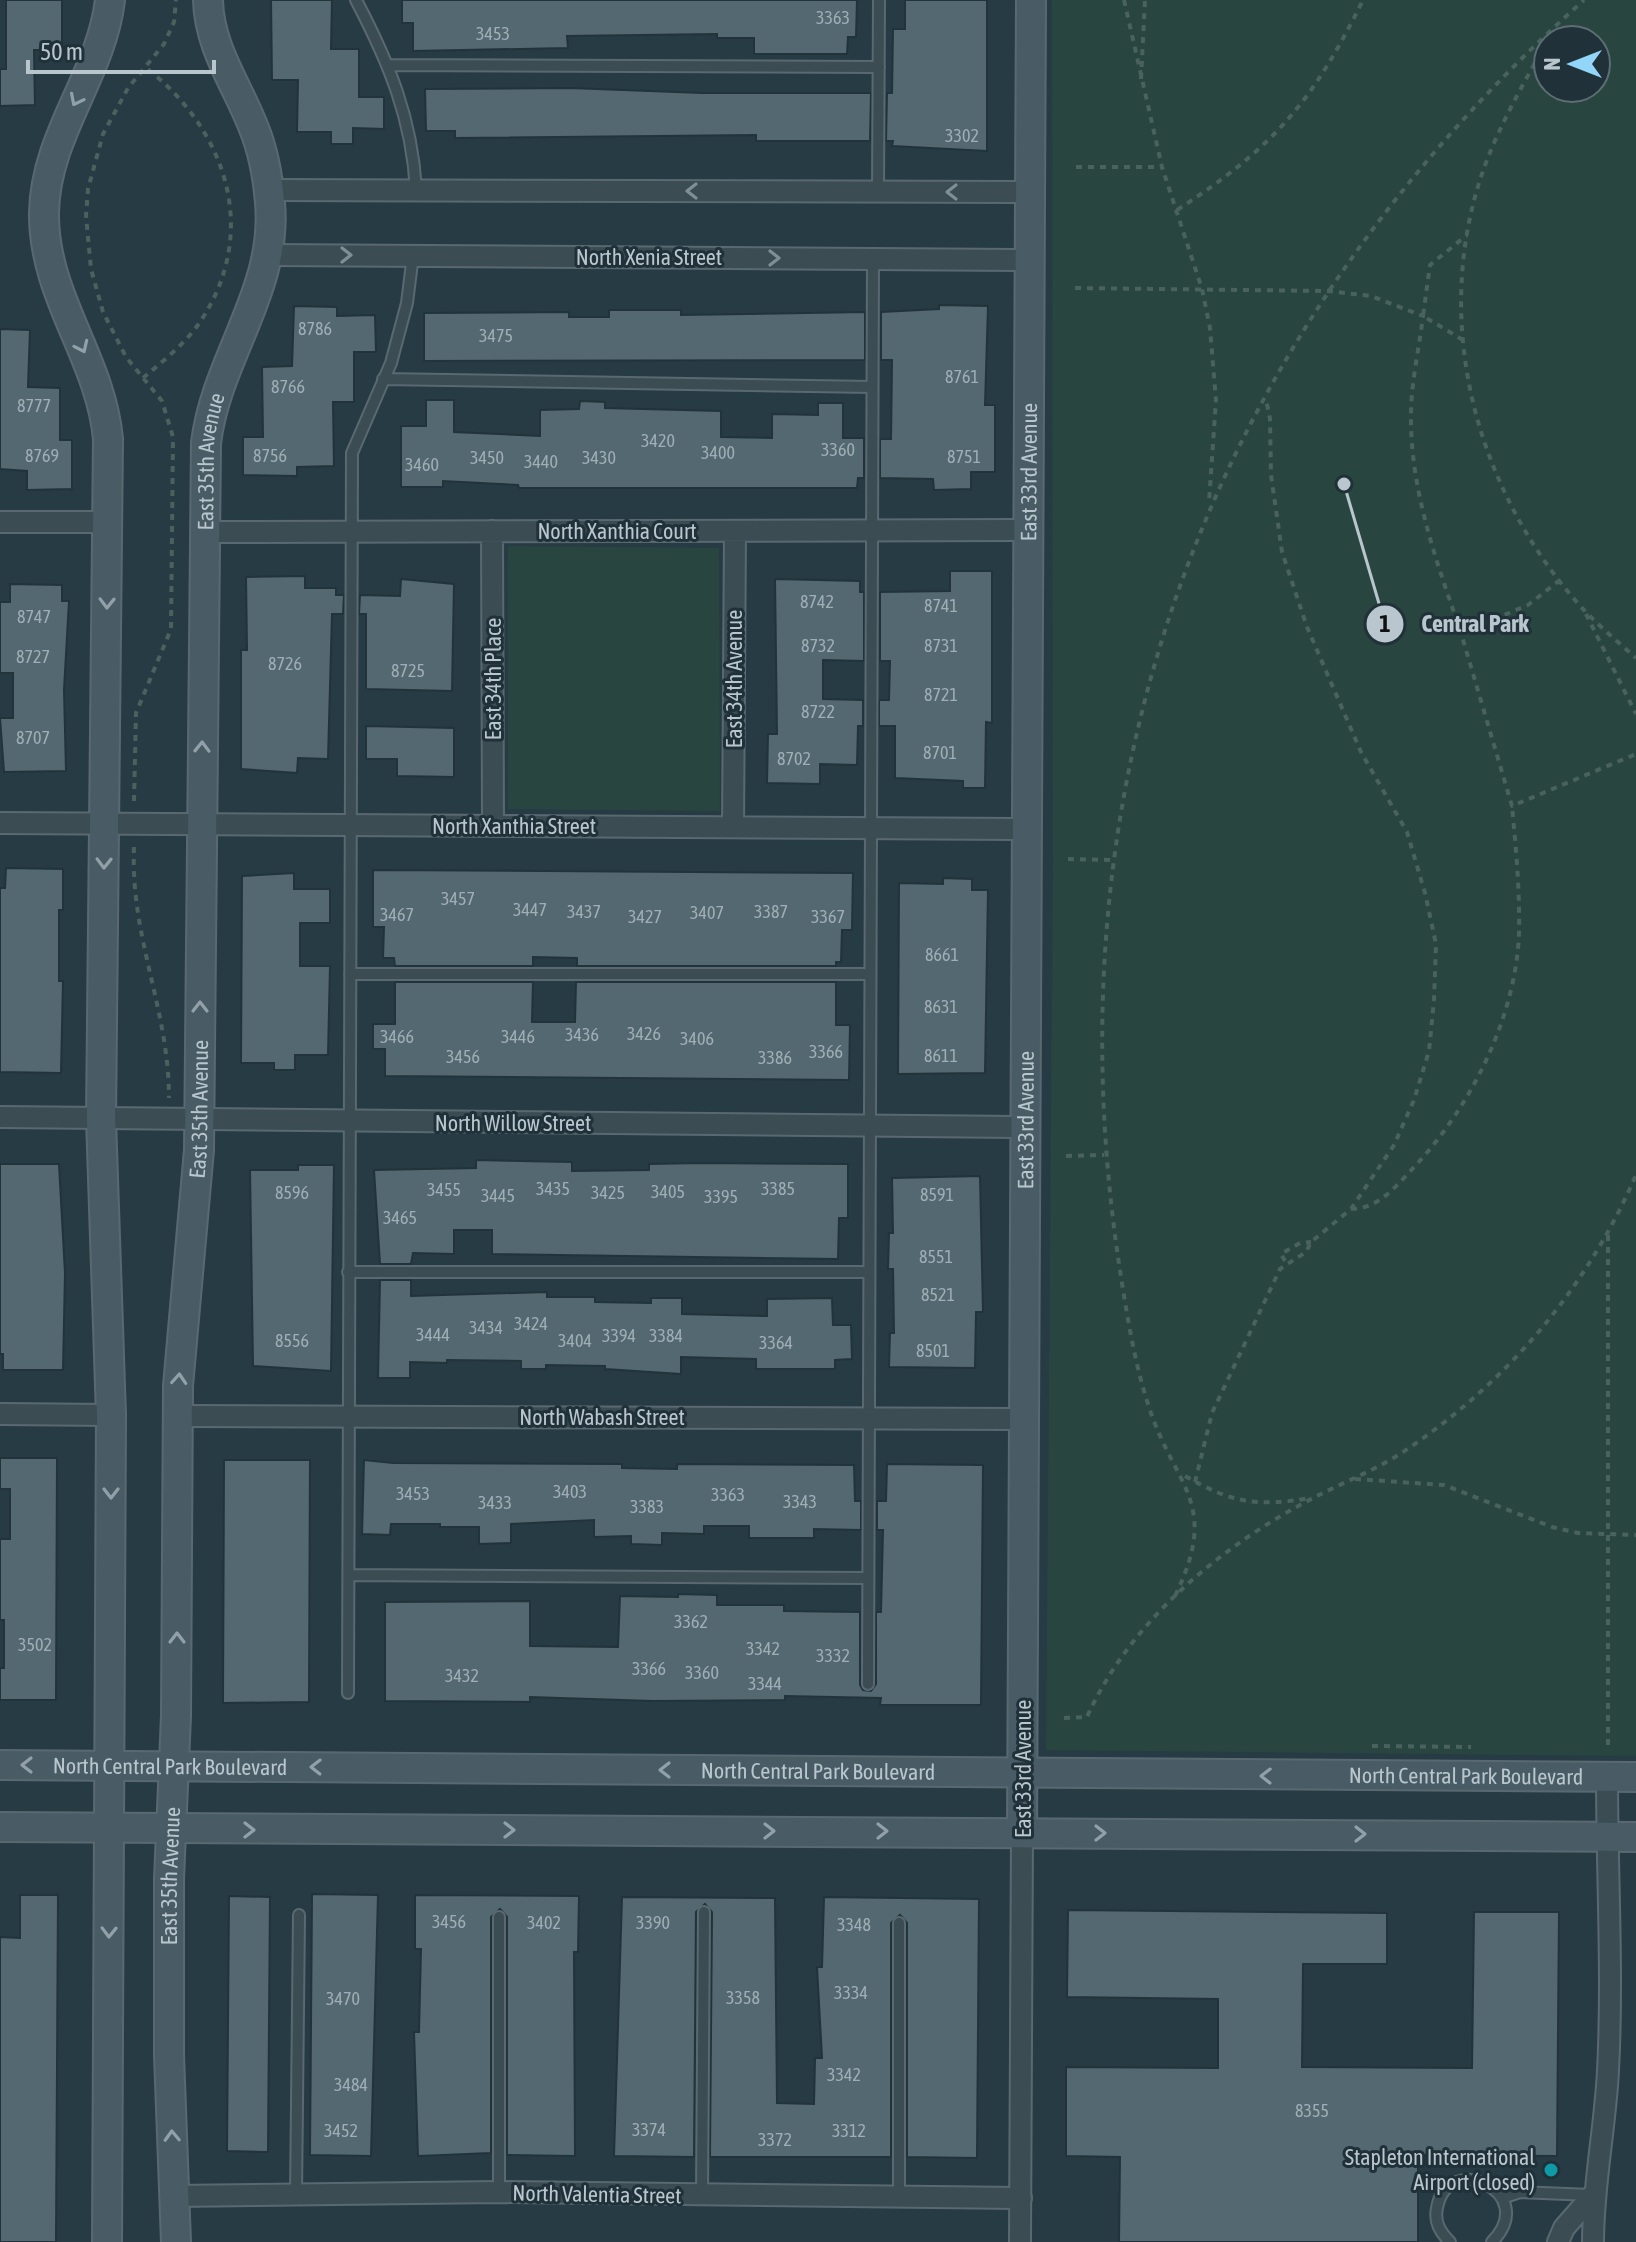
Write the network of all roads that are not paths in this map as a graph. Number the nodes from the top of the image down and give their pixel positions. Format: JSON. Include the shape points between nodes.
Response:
{"nodes":[{"id":1,"x":110,"y":0,"type":"edge"},
{"id":2,"x":208,"y":0,"type":"edge"},
{"id":3,"x":356,"y":0,"type":"edge"},
{"id":4,"x":879,"y":0,"type":"edge"},
{"id":5,"x":1031,"y":0,"type":"edge"},
{"id":6,"x":390,"y":65,"type":"junction"},
{"id":7,"x":879,"y":67,"type":"junction"},
{"id":8,"x":268,"y":190,"type":"junction"},
{"id":9,"x":416,"y":190,"type":"junction"},
{"id":10,"x":878,"y":192,"type":"junction"},
{"id":11,"x":1030,"y":192,"type":"junction"},
{"id":12,"x":268,"y":255,"type":"junction"},
{"id":13,"x":413,"y":255,"type":"junction"},
{"id":14,"x":873,"y":258,"type":"junction"},
{"id":15,"x":1030,"y":260,"type":"junction"},
{"id":16,"x":383,"y":379,"type":"junction"},
{"id":17,"x":872,"y":387,"type":"junction"},
{"id":18,"x":0,"y":522,"type":"edge"},
{"id":19,"x":108,"y":522,"type":"junction"},
{"id":20,"x":1029,"y":530,"type":"junction"},
{"id":21,"x":492,"y":531,"type":"junction"},
{"id":22,"x":735,"y":531,"type":"junction"},
{"id":23,"x":872,"y":531,"type":"junction"},
{"id":24,"x":205,"y":532,"type":"junction"},
{"id":25,"x":349,"y":532,"type":"junction"},
{"id":26,"x":0,"y":823,"type":"edge"},
{"id":27,"x":104,"y":823,"type":"junction"},
{"id":28,"x":201,"y":824,"type":"junction"},
{"id":29,"x":350,"y":825,"type":"junction"},
{"id":30,"x":493,"y":826,"type":"junction"},
{"id":31,"x":733,"y":827,"type":"junction"},
{"id":32,"x":871,"y":828,"type":"junction"},
{"id":33,"x":1028,"y":829,"type":"junction"},
{"id":34,"x":350,"y":974,"type":"junction"},
{"id":35,"x":870,"y":974,"type":"junction"},
{"id":36,"x":0,"y":1117,"type":"edge"},
{"id":37,"x":199,"y":1118,"type":"junction"},
{"id":38,"x":101,"y":1119,"type":"junction"},
{"id":39,"x":350,"y":1122,"type":"junction"},
{"id":40,"x":870,"y":1126,"type":"junction"},
{"id":41,"x":1026,"y":1127,"type":"junction"},
{"id":42,"x":348,"y":1272,"type":"junction"},
{"id":43,"x":869,"y":1272,"type":"junction"},
{"id":44,"x":0,"y":1414,"type":"edge"},
{"id":45,"x":111,"y":1415,"type":"junction"},
{"id":46,"x":178,"y":1416,"type":"junction"},
{"id":47,"x":349,"y":1416,"type":"junction"},
{"id":48,"x":869,"y":1419,"type":"junction"},
{"id":49,"x":1025,"y":1419,"type":"junction"},
{"id":50,"x":349,"y":1575,"type":"junction"},
{"id":51,"x":868,"y":1578,"type":"junction"},
{"id":52,"x":868,"y":1684,"type":"dead end"},
{"id":53,"x":348,"y":1693,"type":"dead end"},
{"id":54,"x":0,"y":1765,"type":"edge"},
{"id":55,"x":111,"y":1765,"type":"junction"},
{"id":56,"x":174,"y":1765,"type":"junction"},
{"id":57,"x":1023,"y":1772,"type":"junction"},
{"id":58,"x":1607,"y":1777,"type":"junction"},
{"id":59,"x":1636,"y":1777,"type":"edge"},
{"id":60,"x":0,"y":1827,"type":"edge"},
{"id":61,"x":110,"y":1829,"type":"junction"},
{"id":62,"x":171,"y":1829,"type":"junction"},
{"id":63,"x":1022,"y":1832,"type":"junction"},
{"id":64,"x":1607,"y":1835,"type":"junction"},
{"id":65,"x":1636,"y":1837,"type":"edge"},
{"id":66,"x":704,"y":1912,"type":"dead end"},
{"id":67,"x":299,"y":1915,"type":"dead end"},
{"id":68,"x":499,"y":1917,"type":"dead end"},
{"id":69,"x":899,"y":1923,"type":"dead end"},
{"id":70,"x":499,"y":2192,"type":"junction"},
{"id":71,"x":702,"y":2195,"type":"junction"},
{"id":72,"x":1593,"y":2195,"type":"junction"},
{"id":73,"x":174,"y":2196,"type":"junction"},
{"id":74,"x":296,"y":2196,"type":"junction"},
{"id":75,"x":899,"y":2197,"type":"junction"},
{"id":76,"x":1021,"y":2198,"type":"junction"},
{"id":77,"x":1502,"y":2198,"type":"junction"},
{"id":78,"x":107,"y":2242,"type":"edge"},
{"id":79,"x":176,"y":2242,"type":"edge"},
{"id":80,"x":1020,"y":2242,"type":"edge"},
{"id":81,"x":1450,"y":2242,"type":"edge"},
{"id":82,"x":1492,"y":2242,"type":"edge"},
{"id":83,"x":1558,"y":2242,"type":"edge"},
{"id":84,"x":1593,"y":2242,"type":"edge"}],
"edges":[{"from":1,"to":19,"type":"street","one_way":true,"via":[[95,60],[58,139],[44,210],[54,284],[94,371],[106,415]]},
{"from":2,"to":8,"type":"street","name":"East 35th Avenue","via":[[217,49],[256,134]]},
{"from":3,"to":6,"type":"lane"},
{"from":4,"to":7,"type":"lane"},
{"from":5,"to":11,"type":"street","name":"East 33rd Avenue"},
{"from":6,"to":7,"type":"lane"},
{"from":6,"to":9,"type":"lane","via":[[414,146]]},
{"from":7,"to":10,"type":"lane"},
{"from":8,"to":9,"type":"street"},
{"from":8,"to":12,"type":"street","name":"East 35th Avenue"},
{"from":10,"to":9,"type":"street","one_way":true},
{"from":11,"to":10,"type":"street","one_way":true},
{"from":11,"to":15,"type":"street","name":"East 33rd Avenue"},
{"from":12,"to":13,"type":"street","name":"North Xenia Street","one_way":true},
{"from":12,"to":24,"type":"street","name":"East 35th Avenue","via":[[253,308],[213,399],[206,443]]},
{"from":13,"to":14,"type":"street","name":"North Xenia Street","one_way":true},
{"from":13,"to":16,"type":"lane","via":[[407,303]]},
{"from":14,"to":15,"type":"street","name":"North Xenia Street"},
{"from":14,"to":17,"type":"lane"},
{"from":15,"to":20,"type":"street","name":"East 33rd Avenue"},
{"from":16,"to":17,"type":"lane"},
{"from":16,"to":25,"type":"lane","via":[[352,453]]},
{"from":17,"to":23,"type":"lane"},
{"from":18,"to":19,"type":"street"},
{"from":19,"to":27,"type":"street","one_way":true},
{"from":20,"to":23,"type":"street","name":"North Xanthia Court"},
{"from":20,"to":33,"type":"street","name":"East 33rd Avenue"},
{"from":21,"to":22,"type":"street","name":"North Xanthia Court"},
{"from":21,"to":25,"type":"street","name":"North Xanthia Court"},
{"from":21,"to":30,"type":"street","name":"East 34th Place"},
{"from":22,"to":23,"type":"street","name":"North Xanthia Court"},
{"from":22,"to":31,"type":"street","name":"East 34th Avenue"},
{"from":23,"to":32,"type":"lane"},
{"from":24,"to":25,"type":"street","name":"North Xanthia Court"},
{"from":28,"to":24,"type":"street","name":"East 35th Avenue","one_way":true},
{"from":25,"to":29,"type":"lane"},
{"from":26,"to":27,"type":"street","name":"North Xanthia Street"},
{"from":27,"to":28,"type":"street","name":"North Xanthia Street"},
{"from":27,"to":38,"type":"street","one_way":true},
{"from":28,"to":29,"type":"street","name":"North Xanthia Street"},
{"from":37,"to":28,"type":"street","name":"East 35th Avenue","one_way":true},
{"from":29,"to":30,"type":"street","name":"North Xanthia Street"},
{"from":29,"to":34,"type":"lane"},
{"from":30,"to":31,"type":"street","name":"North Xanthia Street"},
{"from":31,"to":32,"type":"street","name":"North Xanthia Street"},
{"from":32,"to":33,"type":"street","name":"North Xanthia Street"},
{"from":32,"to":35,"type":"lane"},
{"from":33,"to":41,"type":"street","name":"East 33rd Avenue"},
{"from":34,"to":35,"type":"lane"},
{"from":34,"to":39,"type":"lane"},
{"from":35,"to":40,"type":"lane"},
{"from":36,"to":38,"type":"street","name":"North Willow Street"},
{"from":37,"to":38,"type":"street","name":"North Willow Street"},
{"from":37,"to":39,"type":"street","name":"North Willow Street"},
{"from":46,"to":37,"type":"street","name":"East 35th Avenue","one_way":true},
{"from":38,"to":45,"type":"street"},
{"from":39,"to":40,"type":"street","name":"North Willow Street"},
{"from":39,"to":42,"type":"lane"},
{"from":40,"to":41,"type":"street","name":"North Willow Street"},
{"from":40,"to":43,"type":"lane"},
{"from":41,"to":49,"type":"street","name":"East 33rd Avenue"},
{"from":42,"to":43,"type":"lane"},
{"from":42,"to":47,"type":"lane"},
{"from":43,"to":48,"type":"lane"},
{"from":44,"to":45,"type":"street"},
{"from":45,"to":55,"type":"street","one_way":true},
{"from":46,"to":47,"type":"street","name":"North Wabash Street"},
{"from":56,"to":46,"type":"street","name":"East 35th Avenue","one_way":true},
{"from":47,"to":48,"type":"street","name":"North Wabash Street"},
{"from":47,"to":50,"type":"lane"},
{"from":48,"to":49,"type":"street","name":"North Wabash Street"},
{"from":48,"to":51,"type":"lane"},
{"from":49,"to":57,"type":"street","name":"East 33rd Avenue"},
{"from":50,"to":51,"type":"lane"},
{"from":50,"to":53,"type":"lane"},
{"from":51,"to":52,"type":"lane"},
{"from":55,"to":54,"type":"street","name":"North Central Park Boulevard","one_way":true},
{"from":55,"to":56,"type":"street","name":"North Central Park Boulevard"},
{"from":55,"to":61,"type":"street"},
{"from":57,"to":56,"type":"street","name":"North Central Park Boulevard","one_way":true},
{"from":56,"to":62,"type":"street","name":"East 35th Avenue"},
{"from":58,"to":57,"type":"street","name":"North Central Park Boulevard","one_way":true},
{"from":57,"to":63,"type":"street","name":"East 33rd Avenue"},
{"from":58,"to":59,"type":"street","name":"North Central Park Boulevard"},
{"from":58,"to":64,"type":"street"},
{"from":60,"to":61,"type":"street"},
{"from":61,"to":62,"type":"street"},
{"from":61,"to":78,"type":"street","one_way":true},
{"from":62,"to":63,"type":"street","one_way":true},
{"from":73,"to":62,"type":"street","name":"East 35th Avenue","one_way":true},
{"from":63,"to":64,"type":"street","one_way":true},
{"from":63,"to":76,"type":"street","name":"East 33rd Avenue"},
{"from":64,"to":65,"type":"street"},
{"from":64,"to":72,"type":"street","via":[[1608,2068]]},
{"from":66,"to":71,"type":"lane"},
{"from":67,"to":74,"type":"lane"},
{"from":68,"to":70,"type":"lane"},
{"from":69,"to":75,"type":"lane"},
{"from":70,"to":71,"type":"street","name":"North Valentia Street"},
{"from":70,"to":74,"type":"street","name":"North Valentia Street"},
{"from":71,"to":75,"type":"street","name":"North Valentia Street"},
{"from":72,"to":77,"type":"lane","via":[[1520,2192]]},
{"from":72,"to":83,"type":"street"},
{"from":72,"to":84,"type":"street"},
{"from":73,"to":74,"type":"street","name":"North Valentia Street"},
{"from":73,"to":79,"type":"street","name":"East 35th Avenue"},
{"from":75,"to":76,"type":"street","name":"North Valentia Street"},
{"from":76,"to":80,"type":"street","name":"East 33rd Avenue"},
{"from":77,"to":81,"type":"lane","via":[[1485,2182],[1452,2184],[1436,2213],[1437,2225]]},
{"from":77,"to":82,"type":"lane","via":[[1505,2221]]}]}
